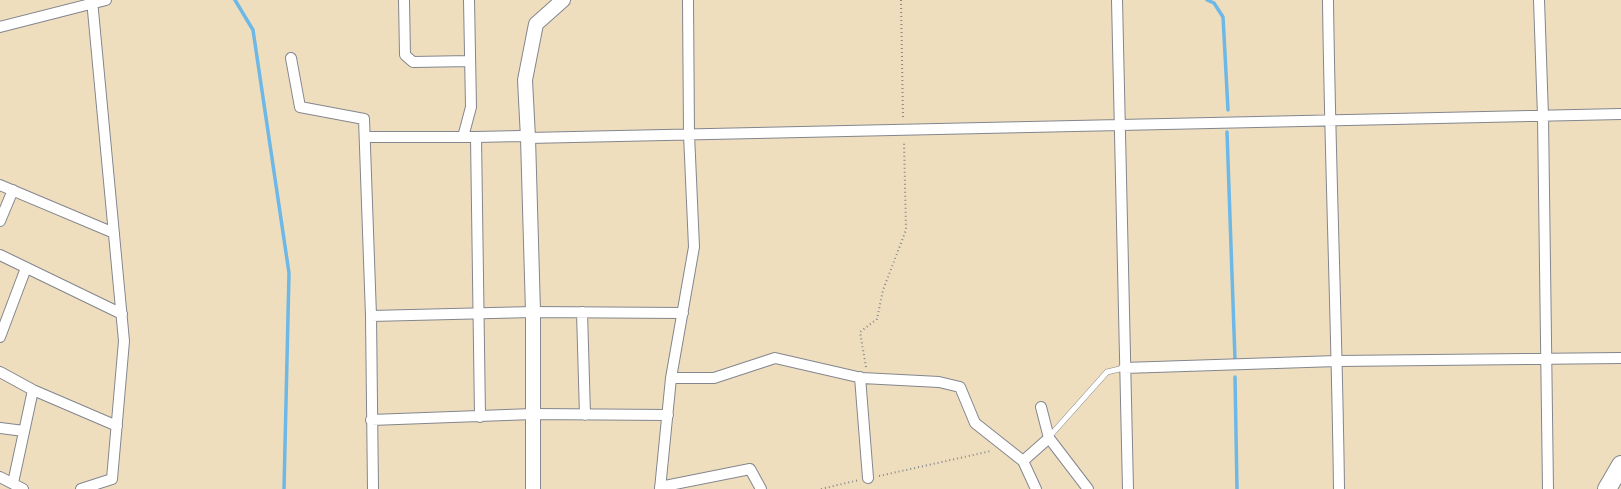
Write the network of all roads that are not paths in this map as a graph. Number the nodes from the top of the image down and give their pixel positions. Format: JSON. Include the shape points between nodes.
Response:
{"nodes":[{"id":1,"x":106,"y":0,"type":"edge"},
{"id":2,"x":404,"y":0,"type":"edge"},
{"id":3,"x":469,"y":0,"type":"edge"},
{"id":4,"x":563,"y":0,"type":"edge"},
{"id":5,"x":688,"y":0,"type":"edge"},
{"id":6,"x":1116,"y":0,"type":"edge"},
{"id":7,"x":1328,"y":0,"type":"edge"},
{"id":8,"x":1539,"y":0,"type":"edge"},
{"id":9,"x":93,"y":2,"type":"edge"},
{"id":10,"x":0,"y":27,"type":"edge"},
{"id":11,"x":291,"y":58,"type":"dead end"},
{"id":12,"x":470,"y":61,"type":"junction"},
{"id":13,"x":1621,"y":114,"type":"edge"},
{"id":14,"x":1543,"y":116,"type":"junction"},
{"id":15,"x":1329,"y":119,"type":"junction"},
{"id":16,"x":1120,"y":123,"type":"junction"},
{"id":17,"x":689,"y":134,"type":"junction"},
{"id":18,"x":365,"y":137,"type":"junction"},
{"id":19,"x":463,"y":137,"type":"junction"},
{"id":20,"x":476,"y":137,"type":"junction"},
{"id":21,"x":528,"y":138,"type":"junction"},
{"id":22,"x":0,"y":185,"type":"edge"},
{"id":23,"x":13,"y":190,"type":"junction"},
{"id":24,"x":0,"y":221,"type":"edge"},
{"id":25,"x":114,"y":233,"type":"junction"},
{"id":26,"x":0,"y":255,"type":"edge"},
{"id":27,"x":26,"y":268,"type":"junction"},
{"id":28,"x":533,"y":312,"type":"junction"},
{"id":29,"x":582,"y":312,"type":"junction"},
{"id":30,"x":682,"y":312,"type":"junction"},
{"id":31,"x":122,"y":314,"type":"junction"},
{"id":32,"x":478,"y":314,"type":"junction"},
{"id":33,"x":371,"y":316,"type":"junction"},
{"id":34,"x":0,"y":337,"type":"edge"},
{"id":35,"x":1621,"y":358,"type":"edge"},
{"id":36,"x":1545,"y":359,"type":"junction"},
{"id":37,"x":1337,"y":362,"type":"junction"},
{"id":38,"x":1124,"y":368,"type":"junction"},
{"id":39,"x":0,"y":372,"type":"edge"},
{"id":40,"x":671,"y":378,"type":"junction"},
{"id":41,"x":864,"y":378,"type":"junction"},
{"id":42,"x":34,"y":390,"type":"junction"},
{"id":43,"x":1041,"y":407,"type":"dead end"},
{"id":44,"x":533,"y":414,"type":"junction"},
{"id":45,"x":585,"y":415,"type":"junction"},
{"id":46,"x":668,"y":415,"type":"junction"},
{"id":47,"x":480,"y":417,"type":"junction"},
{"id":48,"x":371,"y":420,"type":"junction"},
{"id":49,"x":117,"y":426,"type":"junction"},
{"id":50,"x":0,"y":428,"type":"edge"},
{"id":51,"x":24,"y":431,"type":"junction"},
{"id":52,"x":1049,"y":438,"type":"junction"},
{"id":53,"x":1023,"y":461,"type":"junction"},
{"id":54,"x":1621,"y":465,"type":"edge"},
{"id":55,"x":0,"y":477,"type":"edge"},
{"id":56,"x":868,"y":478,"type":"road end"},
{"id":57,"x":13,"y":483,"type":"junction"},
{"id":58,"x":106,"y":485,"type":"edge"},
{"id":59,"x":660,"y":488,"type":"edge"},
{"id":60,"x":23,"y":489,"type":"edge"},
{"id":61,"x":81,"y":489,"type":"edge"},
{"id":62,"x":373,"y":489,"type":"edge"},
{"id":63,"x":533,"y":489,"type":"edge"},
{"id":64,"x":761,"y":489,"type":"edge"},
{"id":65,"x":1036,"y":489,"type":"edge"},
{"id":66,"x":1088,"y":489,"type":"edge"},
{"id":67,"x":1128,"y":489,"type":"edge"},
{"id":68,"x":1339,"y":489,"type":"edge"},
{"id":69,"x":1548,"y":489,"type":"edge"},
{"id":70,"x":1606,"y":489,"type":"edge"}],
"edges":[{"from":1,"to":9,"type":"street"},
{"from":2,"to":12,"type":"street","via":[[405,55],[412,62]]},
{"from":3,"to":12,"type":"street"},
{"from":4,"to":21,"type":"street","via":[[536,24],[524,80]]},
{"from":5,"to":17,"type":"street"},
{"from":6,"to":16,"type":"street"},
{"from":7,"to":15,"type":"street"},
{"from":8,"to":14,"type":"street"},
{"from":9,"to":10,"type":"street"},
{"from":9,"to":25,"type":"street"},
{"from":11,"to":18,"type":"street","via":[[300,107],[364,119]]},
{"from":12,"to":19,"type":"street","via":[[471,106]]},
{"from":13,"to":14,"type":"street"},
{"from":14,"to":15,"type":"street"},
{"from":14,"to":36,"type":"street"},
{"from":15,"to":16,"type":"street"},
{"from":15,"to":37,"type":"street"},
{"from":16,"to":17,"type":"street"},
{"from":16,"to":38,"type":"street"},
{"from":17,"to":21,"type":"street"},
{"from":17,"to":30,"type":"street","via":[[694,247]]},
{"from":18,"to":19,"type":"street"},
{"from":18,"to":33,"type":"street"},
{"from":19,"to":20,"type":"street"},
{"from":20,"to":21,"type":"street"},
{"from":20,"to":32,"type":"street"},
{"from":21,"to":28,"type":"street"},
{"from":22,"to":23,"type":"street"},
{"from":23,"to":24,"type":"street"},
{"from":23,"to":25,"type":"street"},
{"from":25,"to":31,"type":"street"},
{"from":26,"to":27,"type":"street"},
{"from":27,"to":31,"type":"street"},
{"from":27,"to":34,"type":"street"},
{"from":28,"to":29,"type":"street"},
{"from":28,"to":32,"type":"street"},
{"from":28,"to":44,"type":"street"},
{"from":29,"to":30,"type":"street"},
{"from":29,"to":45,"type":"street"},
{"from":30,"to":40,"type":"street"},
{"from":31,"to":49,"type":"street","via":[[124,341]]},
{"from":32,"to":33,"type":"street"},
{"from":32,"to":47,"type":"street"},
{"from":33,"to":48,"type":"street"},
{"from":35,"to":36,"type":"street"},
{"from":36,"to":37,"type":"street"},
{"from":36,"to":69,"type":"street"},
{"from":37,"to":38,"type":"street"},
{"from":37,"to":68,"type":"street"},
{"from":38,"to":52,"type":"lane","via":[[1107,372]]},
{"from":38,"to":67,"type":"street"},
{"from":39,"to":42,"type":"street"},
{"from":40,"to":41,"type":"street","via":[[714,378],[775,358]]},
{"from":40,"to":46,"type":"street"},
{"from":41,"to":53,"type":"street","via":[[939,382],[960,387],[975,423]]},
{"from":41,"to":56,"type":"street"},
{"from":42,"to":49,"type":"street"},
{"from":42,"to":51,"type":"street"},
{"from":43,"to":52,"type":"street"},
{"from":44,"to":45,"type":"street"},
{"from":44,"to":47,"type":"street"},
{"from":44,"to":63,"type":"street"},
{"from":45,"to":46,"type":"street"},
{"from":46,"to":59,"type":"street"},
{"from":47,"to":48,"type":"street"},
{"from":48,"to":62,"type":"street"},
{"from":49,"to":58,"type":"street","via":[[112,479]]},
{"from":50,"to":51,"type":"street"},
{"from":51,"to":57,"type":"street"},
{"from":52,"to":53,"type":"street"},
{"from":52,"to":66,"type":"street"},
{"from":53,"to":65,"type":"street"},
{"from":54,"to":70,"type":"highway"},
{"from":55,"to":57,"type":"street"},
{"from":57,"to":60,"type":"street"},
{"from":58,"to":61,"type":"street"},
{"from":59,"to":64,"type":"street","via":[[750,470]]}]}
